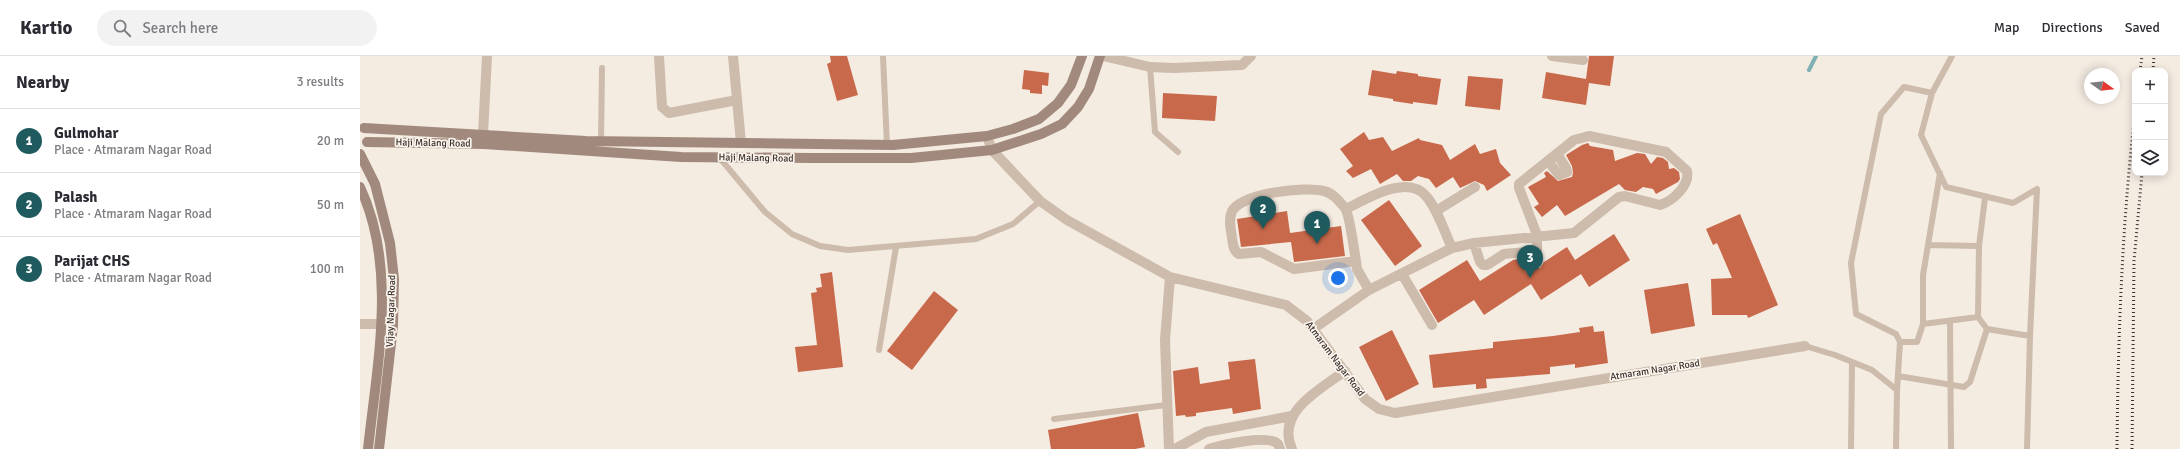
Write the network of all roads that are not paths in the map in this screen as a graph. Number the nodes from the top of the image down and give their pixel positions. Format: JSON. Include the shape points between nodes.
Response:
{"nodes":[{"id":1,"x":487,"y":56,"type":"edge"},
{"id":2,"x":659,"y":56,"type":"edge"},
{"id":3,"x":733,"y":56,"type":"edge"},
{"id":4,"x":883,"y":56,"type":"edge"},
{"id":5,"x":1082,"y":56,"type":"edge"},
{"id":6,"x":1100,"y":56,"type":"edge"},
{"id":7,"x":1103,"y":56,"type":"edge"},
{"id":8,"x":1251,"y":56,"type":"edge"},
{"id":9,"x":1552,"y":56,"type":"edge"},
{"id":10,"x":1952,"y":56,"type":"edge"},
{"id":11,"x":1583,"y":60,"type":"dead end"},
{"id":12,"x":1150,"y":67,"type":"junction"},
{"id":13,"x":602,"y":68,"type":"dead end"},
{"id":14,"x":1932,"y":93,"type":"junction"},
{"id":15,"x":737,"y":100,"type":"junction"},
{"id":16,"x":362,"y":126,"type":"edge"},
{"id":17,"x":483,"y":134,"type":"junction"},
{"id":18,"x":987,"y":136,"type":"junction"},
{"id":19,"x":601,"y":141,"type":"junction"},
{"id":20,"x":367,"y":142,"type":"junction"},
{"id":21,"x":741,"y":143,"type":"junction"},
{"id":22,"x":887,"y":145,"type":"junction"},
{"id":23,"x":585,"y":146,"type":"junction"},
{"id":24,"x":992,"y":150,"type":"junction"},
{"id":25,"x":1178,"y":152,"type":"dead end"},
{"id":26,"x":360,"y":153,"type":"edge"},
{"id":27,"x":1557,"y":154,"type":"junction"},
{"id":28,"x":719,"y":157,"type":"junction"},
{"id":29,"x":886,"y":158,"type":"junction"},
{"id":30,"x":1548,"y":161,"type":"junction"},
{"id":31,"x":1940,"y":173,"type":"junction"},
{"id":32,"x":360,"y":187,"type":"edge"},
{"id":33,"x":1475,"y":187,"type":"dead end"},
{"id":34,"x":1985,"y":198,"type":"junction"},
{"id":35,"x":1040,"y":201,"type":"junction"},
{"id":36,"x":1346,"y":210,"type":"junction"},
{"id":37,"x":1436,"y":211,"type":"junction"},
{"id":38,"x":1537,"y":235,"type":"junction"},
{"id":39,"x":1474,"y":243,"type":"junction"},
{"id":40,"x":1928,"y":245,"type":"junction"},
{"id":41,"x":1978,"y":246,"type":"junction"},
{"id":42,"x":896,"y":247,"type":"junction"},
{"id":43,"x":1452,"y":248,"type":"junction"},
{"id":44,"x":1537,"y":251,"type":"junction"},
{"id":45,"x":1356,"y":262,"type":"junction"},
{"id":46,"x":1537,"y":262,"type":"dead end"},
{"id":47,"x":1402,"y":274,"type":"junction"},
{"id":48,"x":1170,"y":277,"type":"junction"},
{"id":49,"x":1369,"y":290,"type":"junction"},
{"id":50,"x":1978,"y":317,"type":"junction"},
{"id":51,"x":1950,"y":320,"type":"junction"},
{"id":52,"x":360,"y":324,"type":"edge"},
{"id":53,"x":380,"y":324,"type":"junction"},
{"id":54,"x":1923,"y":324,"type":"junction"},
{"id":55,"x":1432,"y":325,"type":"dead end"},
{"id":56,"x":1313,"y":329,"type":"junction"},
{"id":57,"x":1987,"y":329,"type":"junction"},
{"id":58,"x":2030,"y":336,"type":"junction"},
{"id":59,"x":1900,"y":342,"type":"junction"},
{"id":60,"x":1805,"y":346,"type":"joint"},
{"id":61,"x":879,"y":350,"type":"dead end"},
{"id":62,"x":1852,"y":363,"type":"junction"},
{"id":63,"x":1345,"y":371,"type":"junction"},
{"id":64,"x":1898,"y":376,"type":"junction"},
{"id":65,"x":1949,"y":384,"type":"junction"},
{"id":66,"x":1897,"y":390,"type":"junction"},
{"id":67,"x":1166,"y":405,"type":"junction"},
{"id":68,"x":1292,"y":416,"type":"junction"},
{"id":69,"x":1054,"y":419,"type":"dead end"},
{"id":70,"x":1226,"y":428,"type":"junction"},
{"id":71,"x":1228,"y":444,"type":"junction"},
{"id":72,"x":368,"y":449,"type":"edge"},
{"id":73,"x":379,"y":449,"type":"edge"},
{"id":74,"x":1169,"y":449,"type":"edge"},
{"id":75,"x":1175,"y":449,"type":"edge"},
{"id":76,"x":1209,"y":449,"type":"edge"},
{"id":77,"x":1280,"y":449,"type":"edge"},
{"id":78,"x":1292,"y":449,"type":"edge"},
{"id":79,"x":1851,"y":449,"type":"edge"},
{"id":80,"x":1896,"y":449,"type":"edge"},
{"id":81,"x":1951,"y":449,"type":"edge"},
{"id":82,"x":2027,"y":449,"type":"edge"}],
"edges":[{"from":1,"to":17,"type":"street"},
{"from":2,"to":15,"type":"street","via":[[662,107],[669,113]]},
{"from":3,"to":15,"type":"street"},
{"from":4,"to":22,"type":"lane"},
{"from":5,"to":18,"type":"main road","name":"Haji Malang Road","via":[[1071,85],[1058,104],[1039,118]]},
{"from":6,"to":24,"type":"main road","name":"Haji Malang Road","via":[[1089,89],[1078,107],[1062,124],[1041,134]]},
{"from":7,"to":12,"type":"street"},
{"from":8,"to":12,"type":"street","via":[[1242,65]]},
{"from":9,"to":11,"type":"street"},
{"from":10,"to":14,"type":"lane"},
{"from":12,"to":25,"type":"lane","via":[[1155,132]]},
{"from":13,"to":19,"type":"lane"},
{"from":14,"to":31,"type":"lane","via":[[1921,135]]},
{"from":14,"to":59,"type":"lane","via":[[1904,87],[1881,114],[1851,263],[1856,314],[1896,334]]},
{"from":15,"to":21,"type":"street"},
{"from":16,"to":17,"type":"main road","name":"Haji Malang Road"},
{"from":16,"to":20,"type":"main road"},
{"from":17,"to":23,"type":"main road","name":"Haji Malang Road"},
{"from":18,"to":22,"type":"main road","name":"Haji Malang Road"},
{"from":18,"to":24,"type":"street","name":"Atmaram Nagar Road"},
{"from":19,"to":21,"type":"main road","name":"Haji Malang Road"},
{"from":19,"to":23,"type":"main road","name":"Haji Malang Road"},
{"from":20,"to":23,"type":"main road","name":"Haji Malang Road"},
{"from":20,"to":26,"type":"main road"},
{"from":21,"to":22,"type":"main road","name":"Haji Malang Road"},
{"from":22,"to":29,"type":"street"},
{"from":23,"to":28,"type":"main road","name":"Haji Malang Road"},
{"from":24,"to":29,"type":"main road","name":"Haji Malang Road"},
{"from":24,"to":35,"type":"street","name":"Atmaram Nagar Road"},
{"from":26,"to":73,"type":"main road","name":"Vijay Nagar Road","via":[[375,184],[390,243],[394,279],[393,326]]},
{"from":27,"to":30,"type":"street"},
{"from":27,"to":30,"type":"street","via":[[1567,172],[1559,175]]},
{"from":27,"to":38,"type":"street","via":[[1574,140],[1589,136],[1666,152],[1687,171],[1688,179],[1664,204],[1619,197],[1574,233]]},
{"from":28,"to":29,"type":"main road","name":"Haji Malang Road"},
{"from":28,"to":42,"type":"lane","via":[[765,212],[792,234],[820,246],[848,250]]},
{"from":30,"to":38,"type":"street","via":[[1519,184]]},
{"from":31,"to":34,"type":"lane","via":[[1946,187]]},
{"from":31,"to":40,"type":"lane"},
{"from":32,"to":53,"type":"main road","name":"Vijay Nagar Road","via":[[377,247],[382,287]]},
{"from":33,"to":37,"type":"street"},
{"from":34,"to":41,"type":"lane"},
{"from":34,"to":58,"type":"lane","via":[[2014,203],[2037,189]]},
{"from":35,"to":42,"type":"lane","via":[[1013,224],[976,239]]},
{"from":35,"to":48,"type":"street","name":"Atmaram Nagar Road","via":[[1067,220]]},
{"from":36,"to":37,"type":"street","via":[[1385,191],[1404,188],[1425,194]]},
{"from":36,"to":45,"type":"street"},
{"from":36,"to":45,"type":"street","via":[[1333,195],[1316,190],[1297,189],[1247,200],[1235,207],[1230,217],[1234,248],[1239,254],[1268,254],[1294,269]]},
{"from":37,"to":43,"type":"street"},
{"from":38,"to":39,"type":"street"},
{"from":38,"to":44,"type":"street"},
{"from":39,"to":43,"type":"street"},
{"from":39,"to":44,"type":"street","via":[[1480,262],[1484,266],[1504,254]]},
{"from":40,"to":41,"type":"lane"},
{"from":40,"to":54,"type":"lane","via":[[1922,275]]},
{"from":41,"to":50,"type":"lane"},
{"from":42,"to":61,"type":"lane"},
{"from":43,"to":47,"type":"street"},
{"from":44,"to":46,"type":"street"},
{"from":45,"to":49,"type":"street","via":[[1357,269]]},
{"from":47,"to":49,"type":"street"},
{"from":47,"to":55,"type":"street"},
{"from":48,"to":56,"type":"street","name":"Atmaram Nagar Road","via":[[1286,306],[1307,321]]},
{"from":48,"to":67,"type":"street","via":[[1165,340]]},
{"from":49,"to":56,"type":"street"},
{"from":50,"to":51,"type":"lane"},
{"from":50,"to":57,"type":"lane"},
{"from":51,"to":54,"type":"lane"},
{"from":51,"to":65,"type":"lane"},
{"from":52,"to":53,"type":"street"},
{"from":53,"to":72,"type":"main road","name":"Vijay Nagar Road"},
{"from":54,"to":59,"type":"lane","via":[[1917,342]]},
{"from":56,"to":63,"type":"street","name":"Atmaram Nagar Road"},
{"from":57,"to":58,"type":"lane"},
{"from":57,"to":65,"type":"lane","via":[[1970,382],[1964,387]]},
{"from":58,"to":82,"type":"lane"},
{"from":59,"to":64,"type":"lane"},
{"from":60,"to":62,"type":"lane"},
{"from":60,"to":63,"type":"street","name":"Atmaram Nagar Road","via":[[1395,413],[1379,409],[1365,399]]},
{"from":62,"to":66,"type":"lane","via":[[1872,370]]},
{"from":62,"to":79,"type":"lane"},
{"from":63,"to":68,"type":"street","via":[[1304,401]]},
{"from":64,"to":65,"type":"lane"},
{"from":64,"to":66,"type":"lane"},
{"from":65,"to":81,"type":"lane"},
{"from":66,"to":80,"type":"lane"},
{"from":67,"to":69,"type":"lane"},
{"from":67,"to":74,"type":"street"},
{"from":68,"to":70,"type":"street"},
{"from":68,"to":78,"type":"street","via":[[1288,428]]},
{"from":70,"to":71,"type":"street"},
{"from":70,"to":75,"type":"street","via":[[1206,432]]},
{"from":71,"to":76,"type":"street"},
{"from":71,"to":77,"type":"street","via":[[1270,440],[1278,444]]}]}
